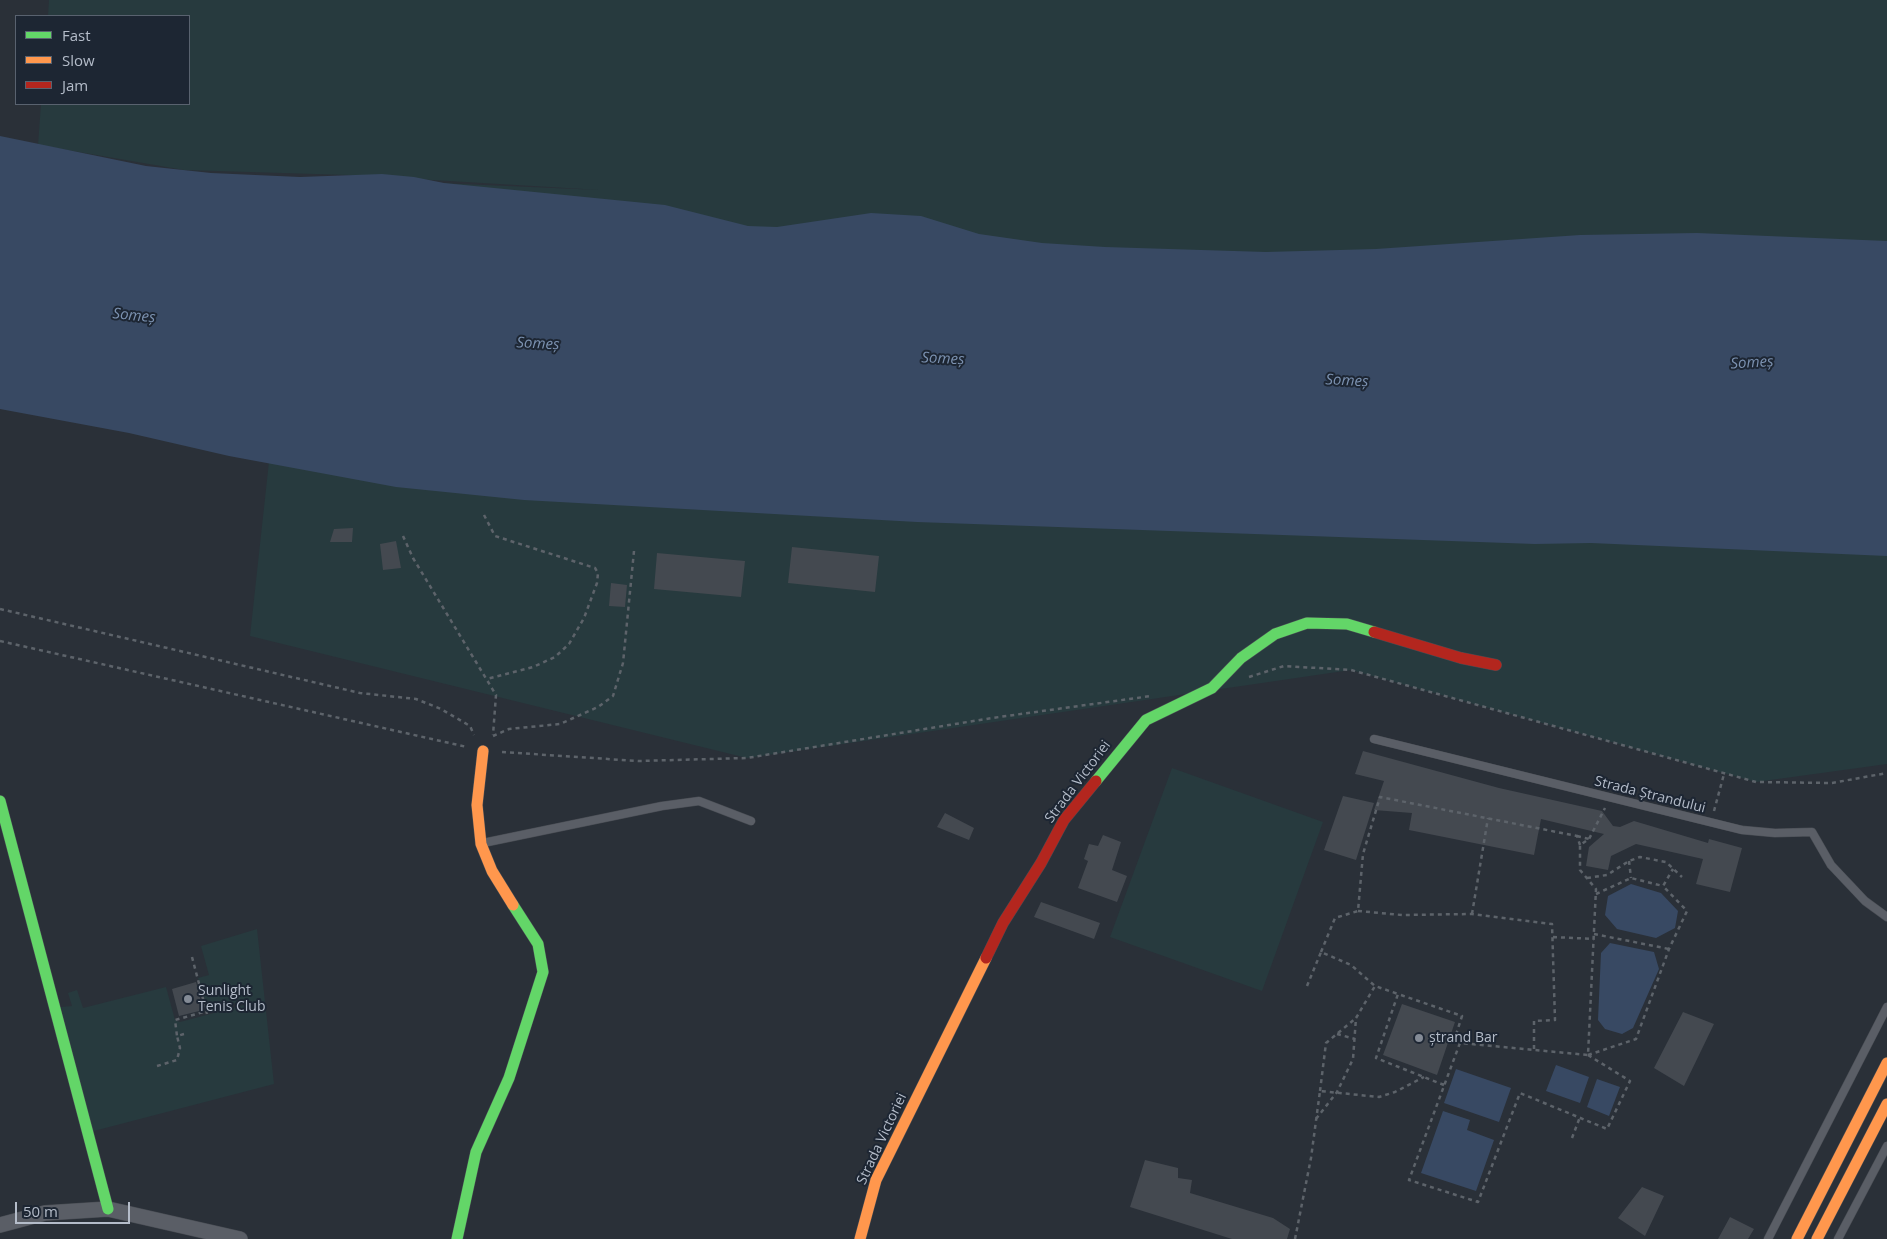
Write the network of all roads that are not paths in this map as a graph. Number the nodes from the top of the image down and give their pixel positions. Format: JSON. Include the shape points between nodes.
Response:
{"nodes":[{"id":1,"x":1496,"y":665,"type":"dead end"},
{"id":2,"x":1374,"y":739,"type":"dead end"},
{"id":3,"x":483,"y":750,"type":"road end"},
{"id":4,"x":0,"y":801,"type":"edge"},
{"id":5,"x":751,"y":821,"type":"dead end"},
{"id":6,"x":481,"y":844,"type":"junction"},
{"id":7,"x":1887,"y":917,"type":"edge"},
{"id":8,"x":1887,"y":1007,"type":"edge"},
{"id":9,"x":1887,"y":1063,"type":"edge"},
{"id":10,"x":1887,"y":1104,"type":"edge"},
{"id":11,"x":1887,"y":1146,"type":"edge"},
{"id":12,"x":108,"y":1210,"type":"junction"},
{"id":13,"x":0,"y":1224,"type":"edge"},
{"id":14,"x":240,"y":1239,"type":"edge"},
{"id":15,"x":456,"y":1239,"type":"edge"},
{"id":16,"x":860,"y":1239,"type":"edge"},
{"id":17,"x":1768,"y":1239,"type":"edge"},
{"id":18,"x":1797,"y":1239,"type":"edge"},
{"id":19,"x":1816,"y":1239,"type":"edge"},
{"id":20,"x":1838,"y":1239,"type":"edge"}],
"edges":[{"from":1,"to":16,"type":"street","name":"Strada Victoriei","via":[[1461,658],[1347,624],[1307,623],[1274,634],[1241,658],[1212,688],[1146,720],[1064,820],[1003,924],[876,1180]]},
{"from":2,"to":7,"type":"lane","name":"Strada Ștrandului","via":[[1742,830],[1812,832],[1831,865],[1865,901]]},
{"from":3,"to":6,"type":"street","via":[[477,805]]},
{"from":4,"to":12,"type":"street"},
{"from":5,"to":6,"type":"lane","via":[[699,801]]},
{"from":6,"to":15,"type":"street","via":[[492,871],[538,944],[543,972],[509,1078],[476,1152]]},
{"from":8,"to":17,"type":"lane"},
{"from":9,"to":18,"type":"street"},
{"from":10,"to":19,"type":"street"},
{"from":11,"to":20,"type":"lane"},
{"from":12,"to":13,"type":"street","via":[[45,1213]]},
{"from":12,"to":14,"type":"street"}]}
